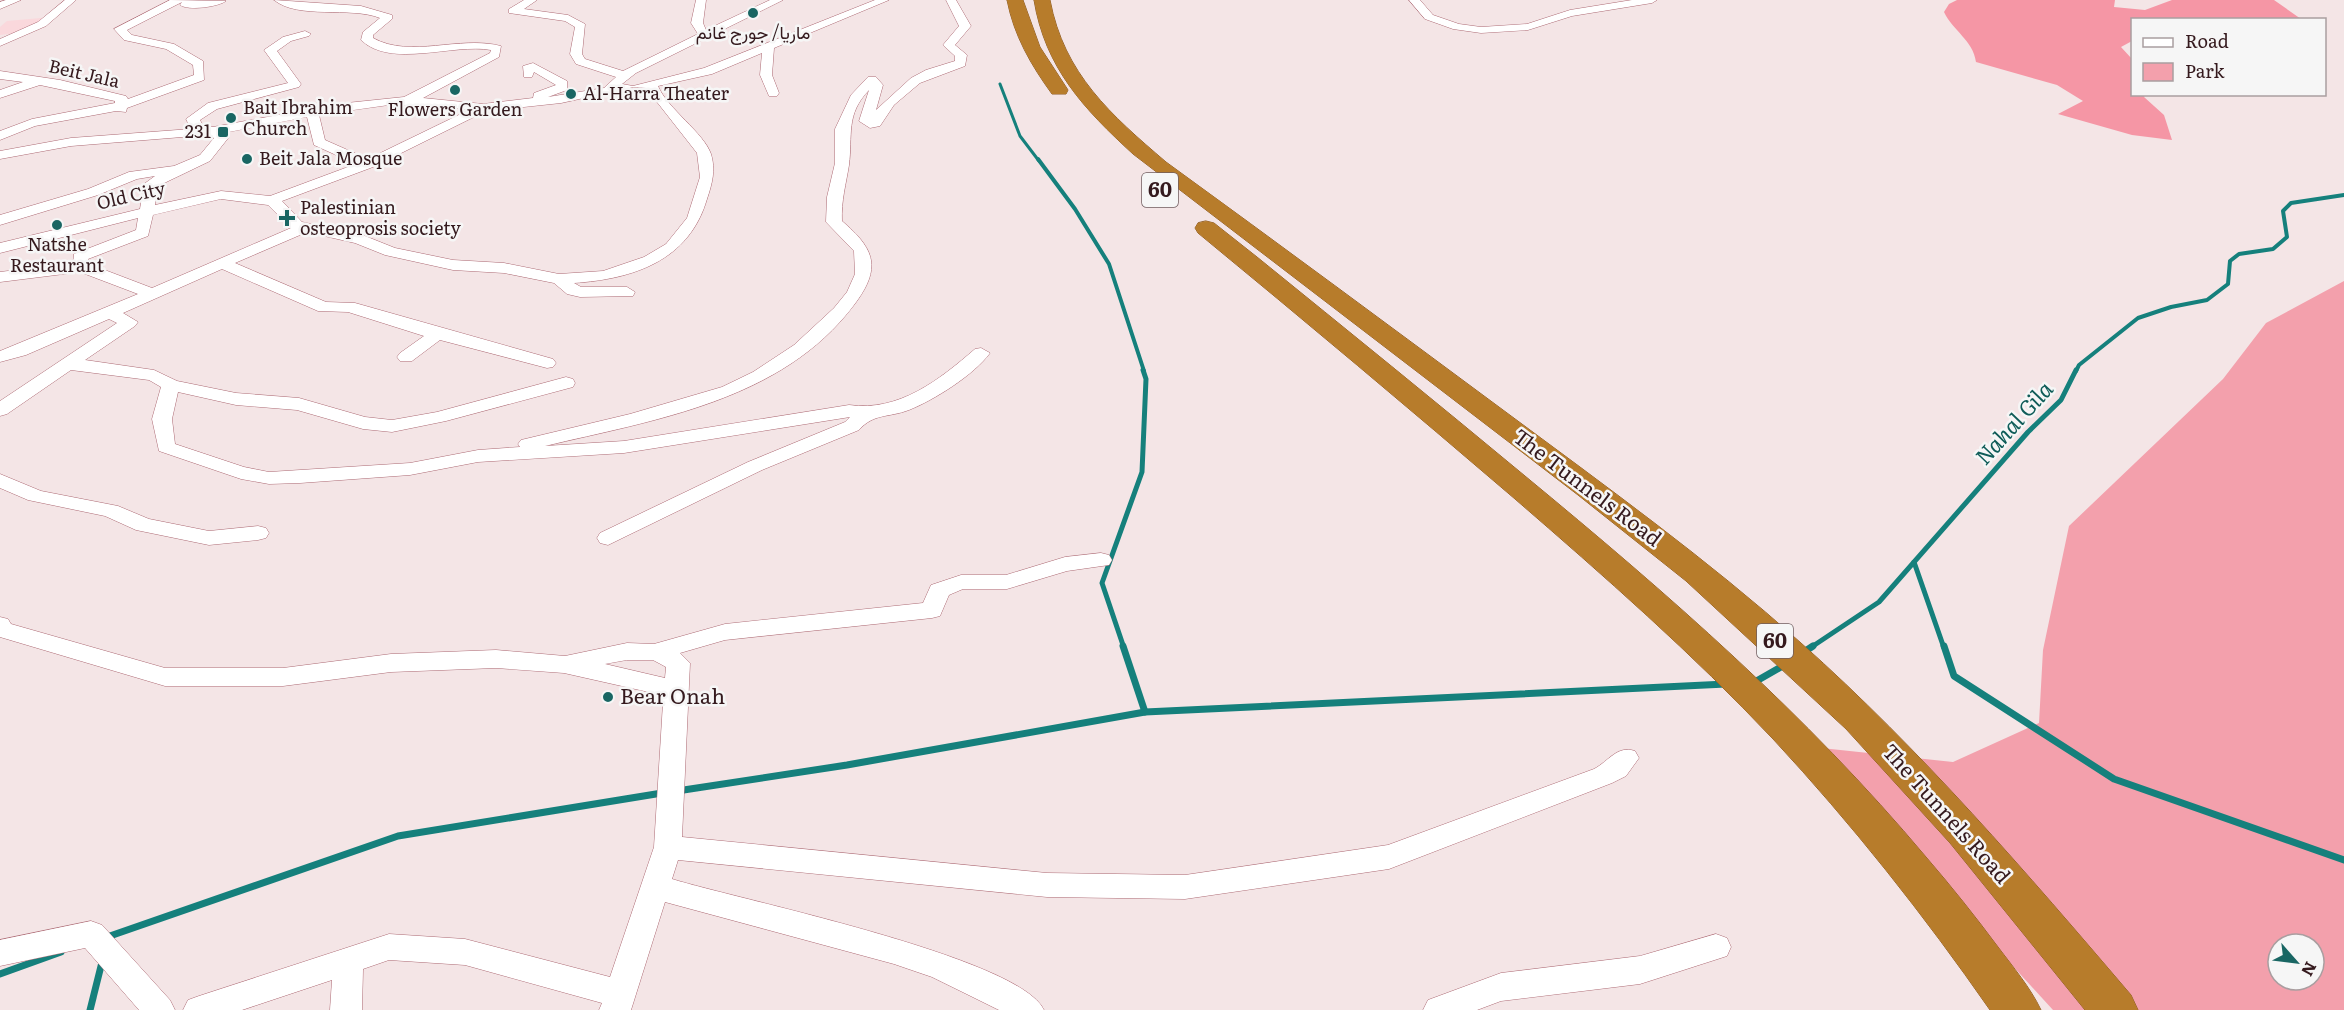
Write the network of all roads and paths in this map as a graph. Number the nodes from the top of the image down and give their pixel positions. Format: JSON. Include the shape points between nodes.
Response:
{"nodes":[{"id":1,"x":16,"y":0,"type":"edge"},
{"id":2,"x":71,"y":0,"type":"edge"},
{"id":3,"x":178,"y":0,"type":"edge"},
{"id":4,"x":190,"y":0,"type":"edge"},
{"id":5,"x":279,"y":0,"type":"edge"},
{"id":6,"x":532,"y":0,"type":"edge"},
{"id":7,"x":700,"y":0,"type":"edge"},
{"id":8,"x":778,"y":0,"type":"edge"},
{"id":9,"x":884,"y":0,"type":"edge"},
{"id":10,"x":951,"y":0,"type":"edge"},
{"id":11,"x":1015,"y":0,"type":"edge"},
{"id":12,"x":1042,"y":0,"type":"edge"},
{"id":13,"x":1414,"y":0,"type":"edge"},
{"id":14,"x":1652,"y":0,"type":"edge"},
{"id":15,"x":221,"y":1,"type":"edge"},
{"id":16,"x":0,"y":6,"type":"edge"},
{"id":17,"x":305,"y":34,"type":"dead end"},
{"id":18,"x":703,"y":34,"type":"junction"},
{"id":19,"x":0,"y":43,"type":"edge"},
{"id":20,"x":769,"y":45,"type":"junction"},
{"id":21,"x":528,"y":74,"type":"dead end"},
{"id":22,"x":0,"y":75,"type":"edge"},
{"id":23,"x":37,"y":82,"type":"junction"},
{"id":24,"x":628,"y":83,"type":"junction"},
{"id":25,"x":773,"y":93,"type":"dead end"},
{"id":26,"x":0,"y":94,"type":"edge"},
{"id":27,"x":409,"y":100,"type":"junction"},
{"id":28,"x":534,"y":102,"type":"junction"},
{"id":29,"x":122,"y":106,"type":"junction"},
{"id":30,"x":483,"y":108,"type":"junction"},
{"id":31,"x":312,"y":112,"type":"junction"},
{"id":32,"x":213,"y":131,"type":"junction"},
{"id":33,"x":0,"y":136,"type":"edge"},
{"id":34,"x":113,"y":138,"type":"junction"},
{"id":35,"x":0,"y":155,"type":"edge"},
{"id":36,"x":368,"y":164,"type":"junction"},
{"id":37,"x":176,"y":170,"type":"junction"},
{"id":38,"x":272,"y":200,"type":"junction"},
{"id":39,"x":0,"y":205,"type":"edge"},
{"id":40,"x":147,"y":213,"type":"junction"},
{"id":41,"x":16,"y":214,"type":"junction"},
{"id":42,"x":0,"y":220,"type":"edge"},
{"id":43,"x":305,"y":227,"type":"junction"},
{"id":44,"x":40,"y":237,"type":"junction"},
{"id":45,"x":0,"y":239,"type":"edge"},
{"id":46,"x":19,"y":244,"type":"junction"},
{"id":47,"x":0,"y":248,"type":"edge"},
{"id":48,"x":221,"y":263,"type":"junction"},
{"id":49,"x":81,"y":267,"type":"junction"},
{"id":50,"x":0,"y":277,"type":"edge"},
{"id":51,"x":559,"y":279,"type":"junction"},
{"id":52,"x":627,"y":292,"type":"dead end"},
{"id":53,"x":151,"y":293,"type":"junction"},
{"id":54,"x":108,"y":312,"type":"junction"},
{"id":55,"x":437,"y":334,"type":"junction"},
{"id":56,"x":1364,"y":339,"type":"junction"},
{"id":57,"x":981,"y":354,"type":"dead end"},
{"id":58,"x":0,"y":357,"type":"edge"},
{"id":59,"x":406,"y":357,"type":"dead end"},
{"id":60,"x":547,"y":363,"type":"dead end"},
{"id":61,"x":70,"y":364,"type":"junction"},
{"id":62,"x":566,"y":383,"type":"dead end"},
{"id":63,"x":171,"y":385,"type":"junction"},
{"id":64,"x":0,"y":410,"type":"edge"},
{"id":65,"x":862,"y":415,"type":"junction"},
{"id":66,"x":478,"y":456,"type":"junction"},
{"id":67,"x":0,"y":480,"type":"edge"},
{"id":68,"x":258,"y":533,"type":"dead end"},
{"id":69,"x":608,"y":537,"type":"dead end"},
{"id":70,"x":1101,"y":560,"type":"dead end"},
{"id":71,"x":0,"y":625,"type":"edge"},
{"id":72,"x":658,"y":651,"type":"junction"},
{"id":73,"x":564,"y":664,"type":"junction"},
{"id":74,"x":676,"y":700,"type":"junction"},
{"id":75,"x":1626,"y":758,"type":"dead end"},
{"id":76,"x":668,"y":847,"type":"junction"},
{"id":77,"x":656,"y":887,"type":"junction"},
{"id":78,"x":1716,"y":947,"type":"dead end"},
{"id":79,"x":0,"y":952,"type":"edge"},
{"id":80,"x":348,"y":960,"type":"junction"},
{"id":81,"x":617,"y":1002,"type":"edge"},
{"id":82,"x":159,"y":1010,"type":"edge"},
{"id":83,"x":199,"y":1010,"type":"edge"},
{"id":84,"x":346,"y":1010,"type":"edge"},
{"id":85,"x":1029,"y":1010,"type":"edge"},
{"id":86,"x":1439,"y":1010,"type":"edge"},
{"id":87,"x":2017,"y":1010,"type":"edge"},
{"id":88,"x":2114,"y":1010,"type":"edge"}],
"edges":[{"from":1,"to":16,"type":"street"},
{"from":2,"to":19,"type":"street","via":[[42,24]]},
{"from":3,"to":29,"type":"street","via":[[120,29],[128,38],[170,46],[199,64],[200,77]]},
{"from":4,"to":15,"type":"street","via":[[185,5]]},
{"from":5,"to":27,"type":"street","via":[[388,16],[367,34],[367,40],[388,48],[472,44],[497,48],[495,55]]},
{"from":6,"to":24,"type":"street","via":[[513,11],[568,18],[581,26],[576,54],[580,61]]},
{"from":7,"to":18,"type":"street","via":[[697,23]]},
{"from":8,"to":18,"type":"street"},
{"from":9,"to":20,"type":"street"},
{"from":10,"to":66,"type":"street","via":[[965,26],[949,45],[961,55],[961,63],[921,78],[890,102],[876,123],[870,124],[867,115],[877,85],[872,80],[857,95],[842,129],[834,222],[864,256],[864,270],[854,296],[828,327],[744,385],[672,409]]},
{"from":11,"to":56,"type":"highway","name":"The Tunnels Road","number":"60","via":[[1030,45],[1058,88],[1142,176]]},
{"from":12,"to":56,"type":"highway","name":"The Tunnels Road","number":"60","via":[[1048,29],[1060,56],[1106,118]]},
{"from":13,"to":14,"type":"street","via":[[1429,17],[1481,30],[1528,27],[1579,11]]},
{"from":17,"to":32,"type":"street","via":[[270,50],[295,84],[279,92],[199,112],[193,119],[196,126]]},
{"from":18,"to":24,"type":"street"},
{"from":20,"to":24,"type":"street","via":[[708,71]]},
{"from":20,"to":25,"type":"street","via":[[766,75]]},
{"from":21,"to":28,"type":"street","via":[[527,69],[539,69],[561,81],[563,87],[534,97]]},
{"from":22,"to":23,"type":"street","name":"Beit Jala"},
{"from":23,"to":26,"type":"street"},
{"from":23,"to":29,"type":"street","name":"Beit Jala","via":[[122,99]]},
{"from":24,"to":28,"type":"street"},
{"from":24,"to":51,"type":"street","via":[[652,88],[704,153],[707,177],[694,219],[672,247],[650,260],[605,276]]},
{"from":27,"to":30,"type":"street"},
{"from":27,"to":31,"type":"street"},
{"from":28,"to":30,"type":"street"},
{"from":29,"to":33,"type":"street","via":[[32,123]]},
{"from":29,"to":34,"type":"street","name":"Beit Jala"},
{"from":30,"to":36,"type":"street"},
{"from":31,"to":32,"type":"street"},
{"from":31,"to":36,"type":"street","via":[[319,142]]},
{"from":32,"to":34,"type":"street"},
{"from":32,"to":37,"type":"street","via":[[222,137],[205,158]]},
{"from":34,"to":35,"type":"street"},
{"from":36,"to":38,"type":"street"},
{"from":37,"to":40,"type":"street","via":[[152,184]]},
{"from":37,"to":41,"type":"street","via":[[134,175],[93,192]]},
{"from":38,"to":40,"type":"street","name":"Old City","via":[[221,195]]},
{"from":38,"to":43,"type":"street","via":[[297,225]]},
{"from":39,"to":41,"type":"street"},
{"from":40,"to":44,"type":"street","name":"Old City"},
{"from":40,"to":49,"type":"street","via":[[143,233],[80,257]]},
{"from":41,"to":42,"type":"street"},
{"from":41,"to":44,"type":"street"},
{"from":43,"to":48,"type":"street"},
{"from":43,"to":51,"type":"street","via":[[453,265],[504,268]]},
{"from":44,"to":46,"type":"street","name":"Old City"},
{"from":45,"to":46,"type":"street"},
{"from":46,"to":47,"type":"street","name":"Old City"},
{"from":48,"to":53,"type":"street"},
{"from":48,"to":55,"type":"street","via":[[324,307],[349,307]]},
{"from":49,"to":50,"type":"street"},
{"from":49,"to":53,"type":"street"},
{"from":51,"to":52,"type":"street","via":[[580,292]]},
{"from":53,"to":54,"type":"street"},
{"from":54,"to":58,"type":"street"},
{"from":54,"to":61,"type":"street","via":[[129,322]]},
{"from":55,"to":59,"type":"street"},
{"from":55,"to":60,"type":"street"},
{"from":56,"to":87,"type":"highway","name":"The Tunnels Road","number":"60","via":[[1755,697],[1904,861]]},
{"from":56,"to":88,"type":"highway","name":"The Tunnels Road","number":"60","via":[[1622,514],[1788,651],[1965,831]]},
{"from":57,"to":65,"type":"street","via":[[923,397]]},
{"from":61,"to":63,"type":"street","via":[[154,375]]},
{"from":61,"to":64,"type":"street"},
{"from":62,"to":63,"type":"street","via":[[392,426],[363,423],[299,404],[236,399]]},
{"from":63,"to":66,"type":"street","via":[[162,419],[166,447],[241,473],[269,477],[410,469]]},
{"from":65,"to":66,"type":"street","via":[[849,411],[624,447]]},
{"from":65,"to":69,"type":"street","via":[[852,426],[754,466]]},
{"from":67,"to":68,"type":"street","via":[[36,496],[111,511],[166,530],[208,538]]},
{"from":70,"to":72,"type":"street","via":[[1065,564],[1007,582],[961,582],[939,590],[932,610],[725,632]]},
{"from":71,"to":73,"type":"street","via":[[3,630],[165,677],[283,677],[391,663],[461,660]]},
{"from":72,"to":73,"type":"street"},
{"from":72,"to":74,"type":"street","via":[[678,663]]},
{"from":73,"to":74,"type":"street","via":[[662,686]]},
{"from":74,"to":76,"type":"street"},
{"from":75,"to":76,"type":"street","via":[[1617,769],[1603,776],[1389,857],[1185,887],[1047,885]]},
{"from":76,"to":77,"type":"street"},
{"from":77,"to":81,"type":"street"},
{"from":77,"to":85,"type":"street","via":[[912,957],[1000,992]]},
{"from":78,"to":86,"type":"street","via":[[1640,970],[1501,987]]},
{"from":79,"to":82,"type":"street","via":[[91,934]]},
{"from":80,"to":81,"type":"street","via":[[389,947],[465,952]]},
{"from":80,"to":83,"type":"street"},
{"from":80,"to":84,"type":"street"}]}
